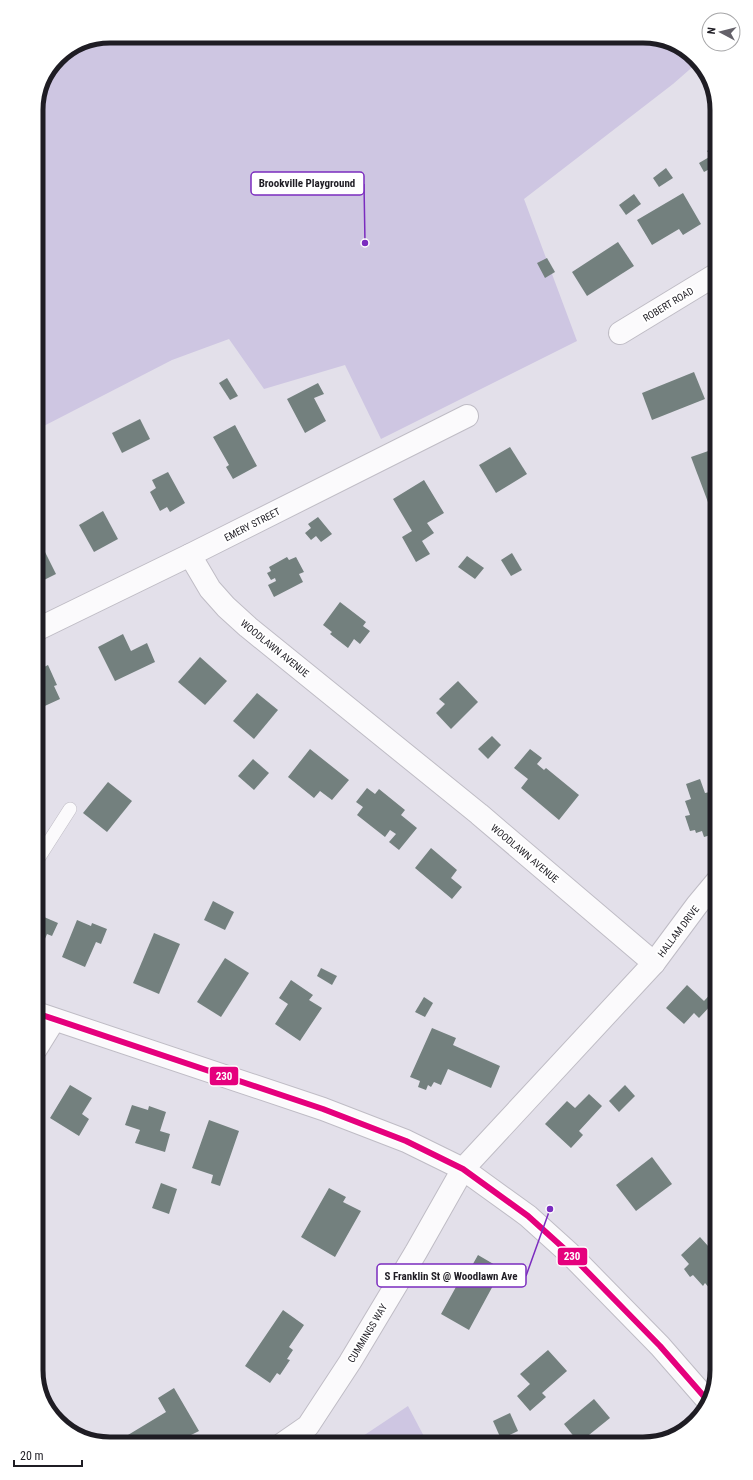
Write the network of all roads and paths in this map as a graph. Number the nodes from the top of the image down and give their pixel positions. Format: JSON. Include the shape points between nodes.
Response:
{"nodes":[{"id":1,"x":710,"y":278,"type":"edge"},
{"id":2,"x":620,"y":333,"type":"dead end"},
{"id":3,"x":467,"y":416,"type":"dead end"},
{"id":4,"x":190,"y":555,"type":"junction"},
{"id":5,"x":43,"y":627,"type":"edge"},
{"id":6,"x":70,"y":809,"type":"dead end"},
{"id":7,"x":43,"y":851,"type":"edge"},
{"id":8,"x":710,"y":889,"type":"edge"},
{"id":9,"x":654,"y":963,"type":"junction"},
{"id":10,"x":45,"y":1017,"type":"edge"},
{"id":11,"x":462,"y":1169,"type":"junction"},
{"id":12,"x":704,"y":1397,"type":"edge"},
{"id":13,"x":292,"y":1437,"type":"edge"}],
"edges":[{"from":1,"to":2,"type":"street","name":"ROBERT ROAD"},
{"from":3,"to":4,"type":"street","name":"EMERY STREET"},
{"from":4,"to":5,"type":"street","name":"EMERY STREET"},
{"from":4,"to":9,"type":"street","name":"WOODLAWN AVENUE","via":[[210,589],[248,627],[479,814]]},
{"from":6,"to":7,"type":"lane"},
{"from":8,"to":9,"type":"street","name":"HALLAM DRIVE"},
{"from":9,"to":11,"type":"street"},
{"from":10,"to":11,"type":"street","via":[[323,1108],[406,1141]]},
{"from":11,"to":12,"type":"street","via":[[528,1216],[569,1253],[660,1346]]},
{"from":11,"to":13,"type":"street","name":"CUMMINGS WAY","via":[[416,1252],[333,1387],[308,1426]]}]}
